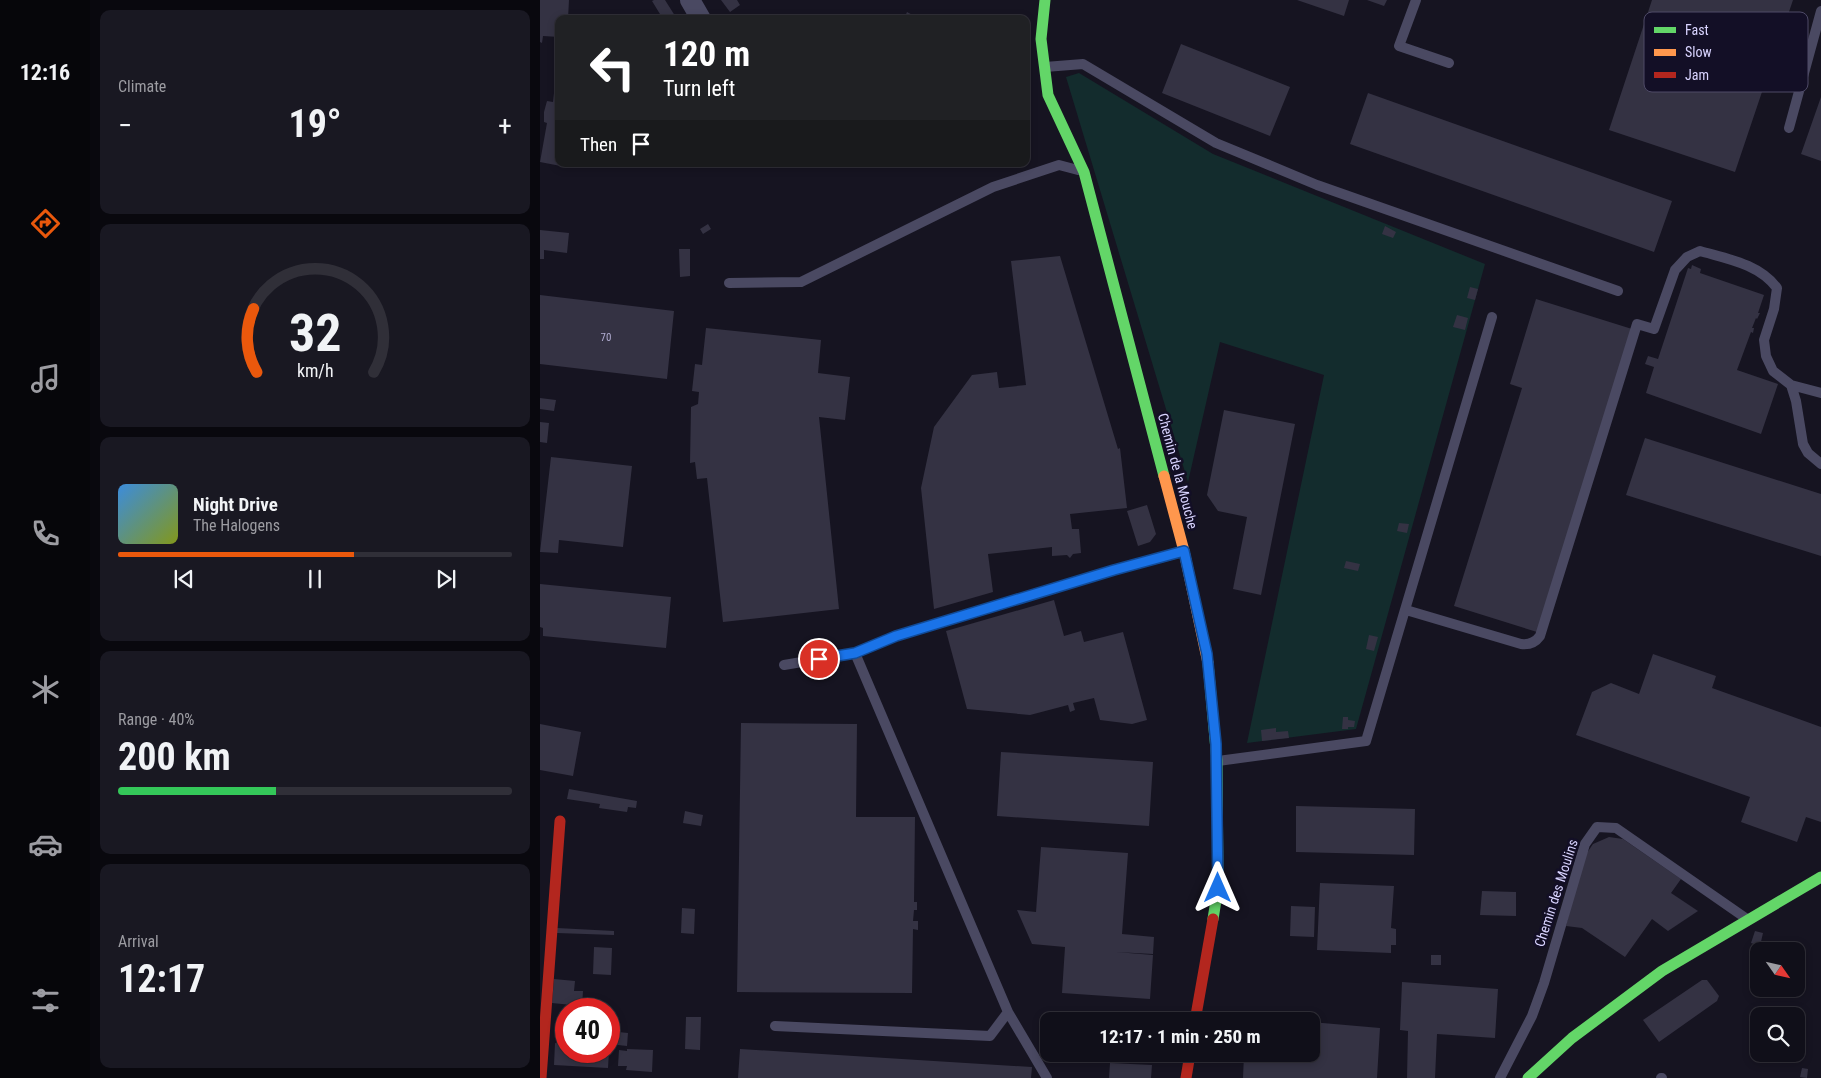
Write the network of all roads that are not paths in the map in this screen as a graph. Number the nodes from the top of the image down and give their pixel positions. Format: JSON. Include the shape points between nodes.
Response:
{"nodes":[{"id":1,"x":690,"y":0,"type":"edge"},
{"id":2,"x":1045,"y":0,"type":"edge"},
{"id":3,"x":1416,"y":0,"type":"edge"},
{"id":4,"x":1821,"y":11,"type":"edge"},
{"id":5,"x":699,"y":15,"type":"edge"},
{"id":6,"x":1808,"y":59,"type":"edge"},
{"id":7,"x":1449,"y":63,"type":"dead end"},
{"id":8,"x":1045,"y":67,"type":"junction"},
{"id":9,"x":1799,"y":92,"type":"edge"},
{"id":10,"x":1789,"y":128,"type":"dead end"},
{"id":11,"x":1084,"y":172,"type":"junction"},
{"id":12,"x":729,"y":283,"type":"dead end"},
{"id":13,"x":1618,"y":291,"type":"dead end"},
{"id":14,"x":1492,"y":317,"type":"dead end"},
{"id":15,"x":1791,"y":385,"type":"junction"},
{"id":16,"x":1821,"y":393,"type":"edge"},
{"id":17,"x":1821,"y":464,"type":"edge"},
{"id":18,"x":1184,"y":551,"type":"junction"},
{"id":19,"x":1406,"y":610,"type":"junction"},
{"id":20,"x":855,"y":653,"type":"junction"},
{"id":21,"x":784,"y":665,"type":"dead end"},
{"id":22,"x":1217,"y":762,"type":"junction"},
{"id":23,"x":560,"y":821,"type":"dead end"},
{"id":24,"x":1821,"y":877,"type":"edge"},
{"id":25,"x":1748,"y":920,"type":"junction"},
{"id":26,"x":1008,"y":1012,"type":"junction"},
{"id":27,"x":1197,"y":1012,"type":"edge"},
{"id":28,"x":775,"y":1026,"type":"dead end"},
{"id":29,"x":1189,"y":1062,"type":"edge"},
{"id":30,"x":541,"y":1078,"type":"edge"},
{"id":31,"x":1047,"y":1078,"type":"edge"},
{"id":32,"x":1186,"y":1078,"type":"edge"},
{"id":33,"x":1500,"y":1078,"type":"edge"},
{"id":34,"x":1528,"y":1078,"type":"edge"}],
"edges":[{"from":1,"to":5,"type":"street"},
{"from":2,"to":8,"type":"street","name":"Chemin de la Mouche","via":[[1041,39]]},
{"from":3,"to":7,"type":"lane","via":[[1399,46]]},
{"from":4,"to":6,"type":"lane"},
{"from":8,"to":11,"type":"street","name":"Chemin de la Mouche","via":[[1048,95]]},
{"from":8,"to":13,"type":"lane","via":[[1083,64],[1216,143],[1317,185]]},
{"from":9,"to":10,"type":"lane"},
{"from":11,"to":12,"type":"lane","via":[[1059,165],[992,188],[801,282]]},
{"from":11,"to":18,"type":"street","name":"Chemin de la Mouche"},
{"from":14,"to":19,"type":"lane"},
{"from":15,"to":16,"type":"lane"},
{"from":15,"to":17,"type":"lane","via":[[1803,444]]},
{"from":15,"to":19,"type":"lane","via":[[1773,371],[1766,356],[1764,340],[1777,288],[1770,278],[1755,268],[1700,251],[1687,257],[1675,270],[1654,329],[1637,324],[1540,636],[1528,645],[1521,644]]},
{"from":18,"to":20,"type":"lane","via":[[896,636]]},
{"from":18,"to":22,"type":"street","name":"Chemin de la Mouche","via":[[1207,654]]},
{"from":19,"to":22,"type":"lane","via":[[1366,741]]},
{"from":20,"to":21,"type":"lane"},
{"from":20,"to":26,"type":"lane"},
{"from":22,"to":27,"type":"street","name":"Chemin de la Mouche","via":[[1218,888]]},
{"from":23,"to":30,"type":"street"},
{"from":24,"to":25,"type":"street"},
{"from":25,"to":33,"type":"lane","name":"Chemin des Moulins","via":[[1616,828],[1597,827],[1585,844],[1532,1016]]},
{"from":25,"to":34,"type":"street","via":[[1662,970],[1572,1038]]},
{"from":26,"to":28,"type":"lane","via":[[990,1036]]},
{"from":26,"to":31,"type":"lane"},
{"from":29,"to":32,"type":"street"}]}
